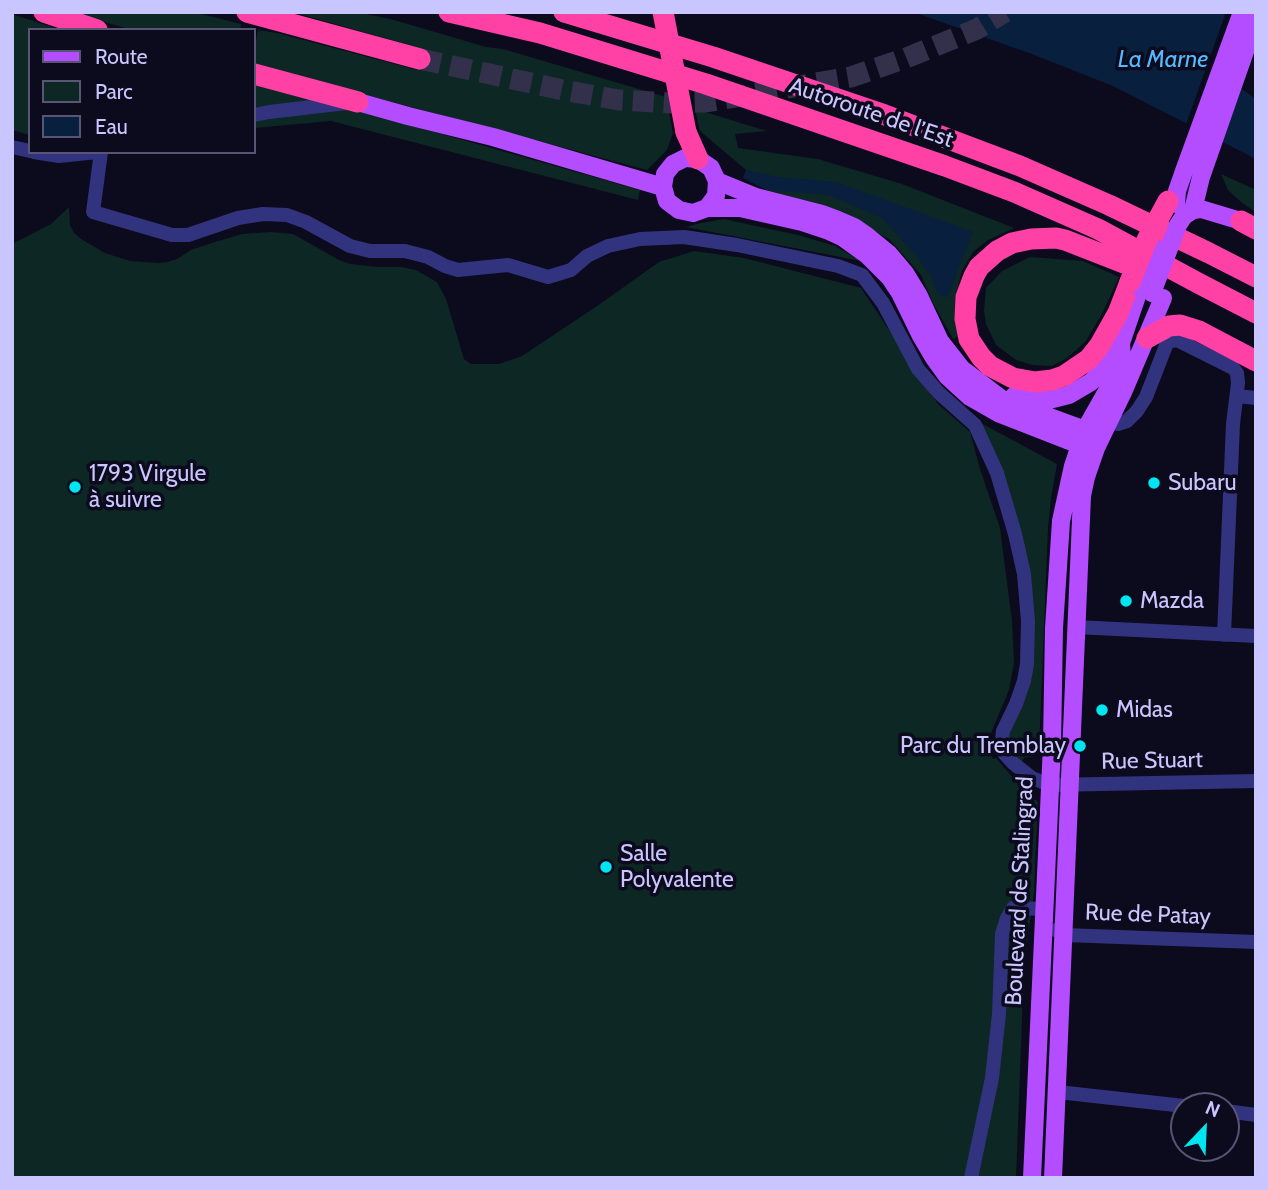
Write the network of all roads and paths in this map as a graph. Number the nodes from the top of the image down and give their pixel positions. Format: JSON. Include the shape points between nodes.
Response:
{"nodes":[{"id":1,"x":44,"y":12,"type":"edge"},
{"id":2,"x":247,"y":12,"type":"edge"},
{"id":3,"x":450,"y":12,"type":"edge"},
{"id":4,"x":564,"y":12,"type":"edge"},
{"id":5,"x":663,"y":12,"type":"edge"},
{"id":6,"x":1242,"y":12,"type":"edge"},
{"id":7,"x":1256,"y":20,"type":"edge"},
{"id":8,"x":91,"y":28,"type":"edge"},
{"id":9,"x":420,"y":59,"type":"tunnel mouth"},
{"id":10,"x":256,"y":75,"type":"edge"},
{"id":11,"x":358,"y":102,"type":"junction"},
{"id":12,"x":256,"y":114,"type":"edge"},
{"id":13,"x":46,"y":154,"type":"edge"},
{"id":14,"x":79,"y":154,"type":"edge"},
{"id":15,"x":99,"y":154,"type":"edge"},
{"id":16,"x":698,"y":159,"type":"junction"},
{"id":17,"x":717,"y":181,"type":"junction"},
{"id":18,"x":1181,"y":186,"type":"junction"},
{"id":19,"x":663,"y":187,"type":"junction"},
{"id":20,"x":706,"y":208,"type":"junction"},
{"id":21,"x":1194,"y":210,"type":"junction"},
{"id":22,"x":1249,"y":225,"type":"edge"},
{"id":23,"x":1256,"y":278,"type":"edge"},
{"id":24,"x":1198,"y":284,"type":"junction"},
{"id":25,"x":1146,"y":290,"type":"junction"},
{"id":26,"x":1256,"y":313,"type":"edge"},
{"id":27,"x":1147,"y":338,"type":"junction"},
{"id":28,"x":1122,"y":351,"type":"junction"},
{"id":29,"x":1256,"y":361,"type":"edge"},
{"id":30,"x":994,"y":391,"type":"junction"},
{"id":31,"x":1237,"y":396,"type":"junction"},
{"id":32,"x":1256,"y":398,"type":"edge"},
{"id":33,"x":1109,"y":422,"type":"junction"},
{"id":34,"x":1090,"y":441,"type":"junction"},
{"id":35,"x":1076,"y":627,"type":"junction"},
{"id":36,"x":1224,"y":635,"type":"junction"},
{"id":37,"x":1256,"y":636,"type":"edge"},
{"id":38,"x":1256,"y":781,"type":"edge"},
{"id":39,"x":1049,"y":785,"type":"junction"},
{"id":40,"x":1070,"y":785,"type":"junction"},
{"id":41,"x":1043,"y":915,"type":"junction"},
{"id":42,"x":1064,"y":935,"type":"junction"},
{"id":43,"x":1256,"y":942,"type":"edge"},
{"id":44,"x":1058,"y":1092,"type":"junction"},
{"id":45,"x":1170,"y":1104,"type":"edge"},
{"id":46,"x":971,"y":1178,"type":"edge"},
{"id":47,"x":1032,"y":1178,"type":"edge"},
{"id":48,"x":1053,"y":1178,"type":"edge"}],
"edges":[{"from":1,"to":8,"type":"highway"},
{"from":2,"to":9,"type":"highway"},
{"from":3,"to":24,"type":"highway","name":"Autoroute de l’Est","via":[[540,33],[706,84],[945,166],[1098,229]]},
{"from":4,"to":23,"type":"highway","name":"Autoroute de l’Est","via":[[740,66],[1020,166]]},
{"from":5,"to":16,"type":"highway","bridge":true,"via":[[686,132]]},
{"from":6,"to":18,"type":"main road"},
{"from":7,"to":18,"type":"main road"},
{"from":10,"to":11,"type":"highway"},
{"from":11,"to":12,"type":"street"},
{"from":11,"to":19,"type":"main road"},
{"from":13,"to":14,"type":"street"},
{"from":15,"to":39,"type":"street","via":[[93,212],[173,235],[188,235],[238,218],[288,215],[370,251],[405,251],[458,270],[509,265],[548,276],[571,270],[608,246],[684,237],[838,266],[862,275],[883,303],[918,369],[975,425],[997,474],[1024,574],[1028,621],[1024,681],[1003,731],[1002,747],[1020,769]]},
{"from":16,"to":17,"type":"main road","via":[[711,167]]},
{"from":16,"to":19,"type":"main road","via":[[685,158],[673,164]]},
{"from":17,"to":20,"type":"main road","via":[[716,196]]},
{"from":17,"to":30,"type":"main road","via":[[756,197],[838,219],[867,236],[905,273],[934,332],[955,361]]},
{"from":18,"to":21,"type":"main road"},
{"from":18,"to":22,"type":"main road","via":[[1204,190]]},
{"from":18,"to":25,"type":"highway","bridge":true,"via":[[1147,240]]},
{"from":19,"to":20,"type":"main road","via":[[667,201],[679,210],[693,213]]},
{"from":20,"to":34,"type":"main road","via":[[740,208],[803,222],[852,243],[896,286],[927,348],[970,397],[998,413]]},
{"from":21,"to":22,"type":"main road"},
{"from":21,"to":25,"type":"main road"},
{"from":24,"to":25,"type":"highway","via":[[1172,282],[1065,240],[1021,240],[979,267],[966,297],[969,339],[990,366],[1013,378],[1052,380],[1089,359],[1118,313]]},
{"from":24,"to":26,"type":"highway","name":"Autoroute de l’Est"},
{"from":25,"to":27,"type":"main road","name":"Boulevard de Stalingrad","via":[[1156,317]]},
{"from":25,"to":28,"type":"main road","via":[[1133,341]]},
{"from":27,"to":29,"type":"highway","via":[[1180,325]]},
{"from":27,"to":33,"type":"main road","name":"Boulevard de Stalingrad"},
{"from":28,"to":30,"type":"main road","via":[[1091,382],[1069,395],[1027,399]]},
{"from":28,"to":34,"type":"main road","name":"Boulevard de Stalingrad"},
{"from":30,"to":34,"type":"main road","via":[[1003,400]]},
{"from":31,"to":32,"type":"street"},
{"from":31,"to":33,"type":"street","via":[[1233,368],[1171,341],[1137,411],[1127,421]]},
{"from":31,"to":36,"type":"street"},
{"from":33,"to":34,"type":"main road","name":"Boulevard de Stalingrad"},
{"from":34,"to":35,"type":"main road","name":"Boulevard de Stalingrad","via":[[1082,496]]},
{"from":34,"to":39,"type":"main road","name":"Boulevard de Stalingrad","via":[[1065,496],[1059,538]]},
{"from":35,"to":36,"type":"street"},
{"from":35,"to":40,"type":"main road","name":"Boulevard de Stalingrad"},
{"from":36,"to":37,"type":"street"},
{"from":38,"to":40,"type":"street","name":"Rue Stuart"},
{"from":39,"to":40,"type":"street","name":"Rue Stuart"},
{"from":39,"to":41,"type":"main road","name":"Boulevard de Stalingrad"},
{"from":40,"to":42,"type":"main road","name":"Boulevard de Stalingrad"},
{"from":41,"to":42,"type":"street","name":"Rue de Patay"},
{"from":41,"to":46,"type":"street","via":[[1013,908],[1002,934],[992,1078]]},
{"from":41,"to":47,"type":"main road","name":"Boulevard de Stalingrad"},
{"from":42,"to":43,"type":"street","name":"Rue de Patay"},
{"from":42,"to":44,"type":"main road","name":"Boulevard de Stalingrad"},
{"from":44,"to":45,"type":"street"},
{"from":44,"to":48,"type":"main road","name":"Boulevard de Stalingrad"}]}
